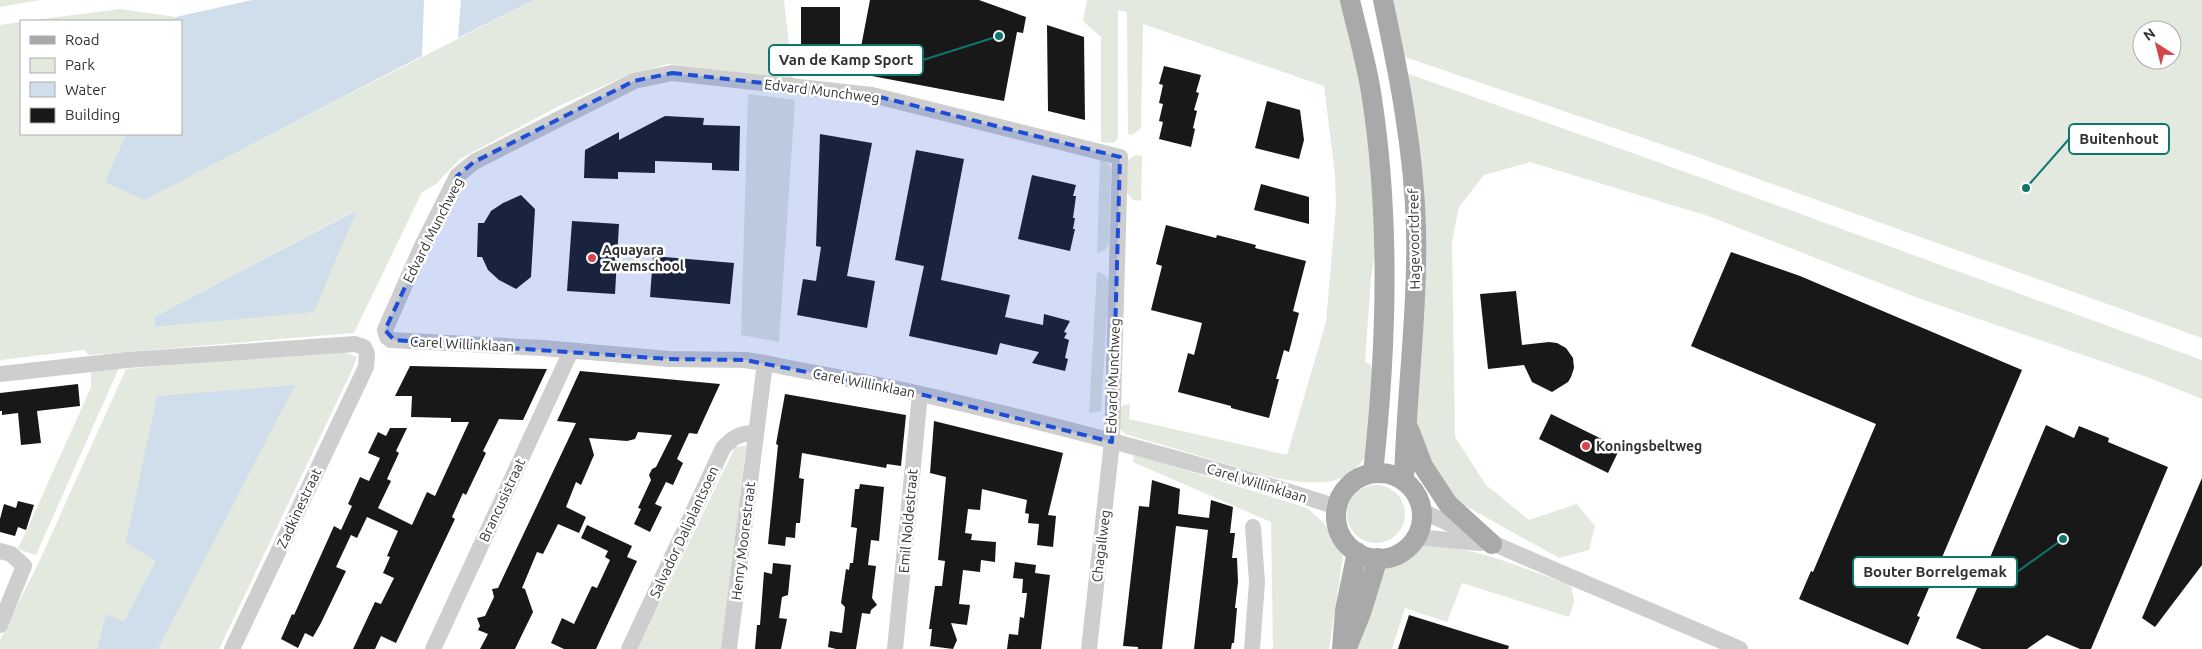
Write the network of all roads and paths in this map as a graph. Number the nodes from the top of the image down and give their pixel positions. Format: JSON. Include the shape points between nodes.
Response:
{"nodes":[{"id":1,"x":1350,"y":0,"type":"edge"},
{"id":2,"x":1383,"y":0,"type":"edge"},
{"id":3,"x":385,"y":330,"type":"joint"},
{"id":4,"x":571,"y":351,"type":"junction"},
{"id":5,"x":765,"y":364,"type":"junction"},
{"id":6,"x":0,"y":374,"type":"edge"},
{"id":7,"x":920,"y":394,"type":"junction"},
{"id":8,"x":1406,"y":420,"type":"junction"},
{"id":9,"x":755,"y":433,"type":"junction"},
{"id":10,"x":1112,"y":442,"type":"junction"},
{"id":11,"x":1373,"y":473,"type":"junction"},
{"id":12,"x":1404,"y":481,"type":"junction"},
{"id":13,"x":1337,"y":507,"type":"junction"},
{"id":14,"x":1422,"y":510,"type":"junction"},
{"id":15,"x":1253,"y":527,"type":"dead end"},
{"id":16,"x":1417,"y":537,"type":"junction"},
{"id":17,"x":1492,"y":544,"type":"junction"},
{"id":18,"x":0,"y":551,"type":"edge"},
{"id":19,"x":1357,"y":552,"type":"junction"},
{"id":20,"x":1378,"y":558,"type":"junction"},
{"id":21,"x":0,"y":625,"type":"edge"},
{"id":22,"x":232,"y":649,"type":"edge"},
{"id":23,"x":433,"y":649,"type":"edge"},
{"id":24,"x":629,"y":649,"type":"edge"},
{"id":25,"x":730,"y":649,"type":"edge"},
{"id":26,"x":895,"y":649,"type":"edge"},
{"id":27,"x":1089,"y":649,"type":"edge"},
{"id":28,"x":1252,"y":649,"type":"edge"},
{"id":29,"x":1342,"y":649,"type":"edge"},
{"id":30,"x":1346,"y":649,"type":"edge"},
{"id":31,"x":1740,"y":649,"type":"edge"}],
"edges":[{"from":1,"to":11,"type":"main road","via":[[1371,92],[1383,199],[1385,308],[1381,399]]},
{"from":2,"to":8,"type":"main road","name":"Hagevoortdreef","via":[[1410,145],[1416,228],[1415,314]]},
{"from":3,"to":4,"type":"street","name":"Carel Willinklaan","via":[[387,337],[394,340]]},
{"from":3,"to":10,"type":"street","name":"Edvard Munchweg","via":[[457,176],[474,162],[634,81],[672,73],[872,95],[1120,157]]},
{"from":4,"to":5,"type":"street","name":"Carel Willinklaan","via":[[669,359],[745,360]]},
{"from":4,"to":23,"type":"street","name":"Brancusistraat"},
{"from":5,"to":7,"type":"street","name":"Carel Willinklaan"},
{"from":5,"to":9,"type":"street","name":"Henry Moorestraat"},
{"from":6,"to":22,"type":"street","name":"Zadkinestraat","via":[[127,360],[355,344],[364,346],[366,367]]},
{"from":7,"to":10,"type":"street","name":"Carel Willinklaan"},
{"from":7,"to":26,"type":"street","name":"Emil Noldestraat"},
{"from":8,"to":12,"type":"main road","name":"Hagevoortdreef"},
{"from":8,"to":17,"type":"main road","via":[[1423,466],[1448,504]]},
{"from":9,"to":24,"type":"street","name":"Salvador Daliplantsoen","via":[[743,433],[732,438],[723,448]]},
{"from":9,"to":25,"type":"street","name":"Henry Moorestraat"},
{"from":10,"to":13,"type":"street","name":"Carel Willinklaan"},
{"from":10,"to":27,"type":"street","name":"Chagallweg"},
{"from":11,"to":12,"type":"main road","via":[[1384,473]]},
{"from":11,"to":13,"type":"main road","via":[[1350,485]]},
{"from":12,"to":14,"type":"main road","via":[[1413,489]]},
{"from":13,"to":19,"type":"main road","via":[[1340,533]]},
{"from":14,"to":16,"type":"main road"},
{"from":14,"to":17,"type":"street"},
{"from":15,"to":28,"type":"street","via":[[1257,582]]},
{"from":16,"to":17,"type":"street"},
{"from":16,"to":20,"type":"main road","via":[[1400,553]]},
{"from":17,"to":31,"type":"street"},
{"from":18,"to":21,"type":"street","via":[[11,554],[24,566]]},
{"from":19,"to":20,"type":"main road"},
{"from":19,"to":29,"type":"main road","via":[[1345,610]]},
{"from":20,"to":30,"type":"main road"}]}
